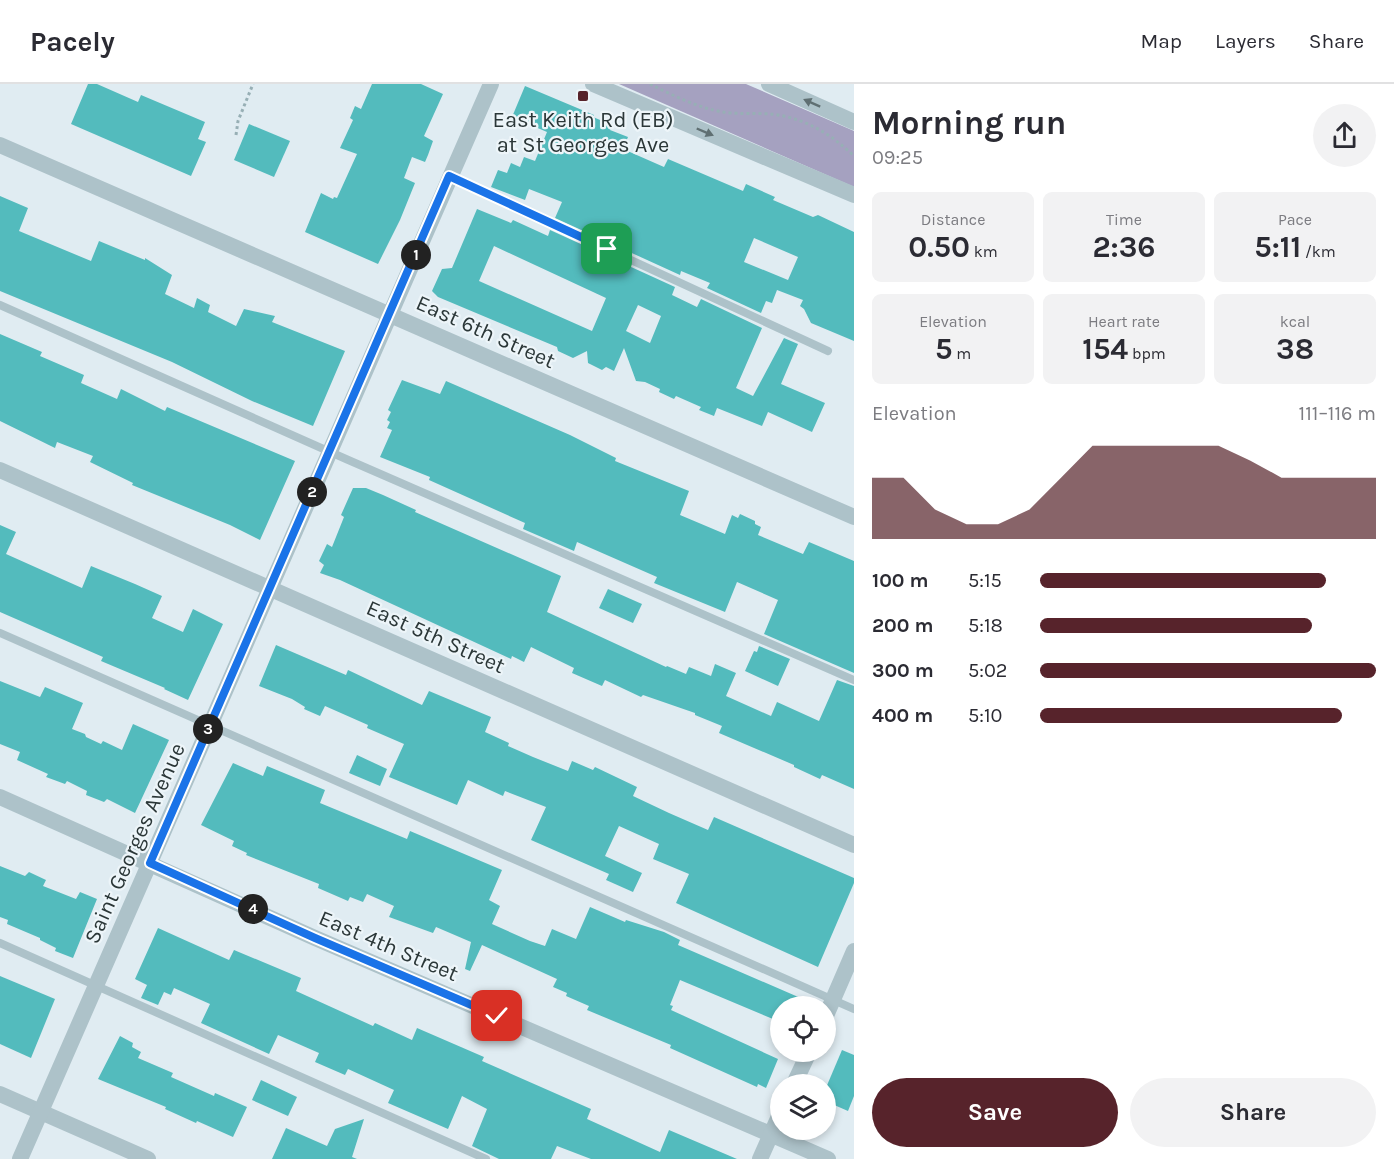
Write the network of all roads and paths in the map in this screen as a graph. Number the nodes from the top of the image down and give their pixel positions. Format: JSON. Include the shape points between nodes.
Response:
{"nodes":[{"id":1,"x":253,"y":84,"type":"edge"},
{"id":2,"x":491,"y":84,"type":"edge"},
{"id":3,"x":593,"y":84,"type":"edge"},
{"id":4,"x":650,"y":84,"type":"edge"},
{"id":5,"x":769,"y":84,"type":"edge"},
{"id":6,"x":854,"y":122,"type":"edge"},
{"id":7,"x":236,"y":135,"type":"dead end"},
{"id":8,"x":0,"y":145,"type":"edge"},
{"id":9,"x":854,"y":156,"type":"edge"},
{"id":10,"x":449,"y":176,"type":"junction"},
{"id":11,"x":854,"y":195,"type":"edge"},
{"id":12,"x":0,"y":305,"type":"edge"},
{"id":13,"x":390,"y":314,"type":"junction"},
{"id":14,"x":828,"y":351,"type":"dead end"},
{"id":15,"x":330,"y":452,"type":"junction"},
{"id":16,"x":0,"y":470,"type":"edge"},
{"id":17,"x":854,"y":517,"type":"edge"},
{"id":18,"x":270,"y":588,"type":"junction"},
{"id":19,"x":0,"y":633,"type":"edge"},
{"id":20,"x":854,"y":680,"type":"edge"},
{"id":21,"x":210,"y":725,"type":"junction"},
{"id":22,"x":0,"y":797,"type":"edge"},
{"id":23,"x":854,"y":845,"type":"edge"},
{"id":24,"x":150,"y":863,"type":"junction"},
{"id":25,"x":0,"y":943,"type":"edge"},
{"id":26,"x":854,"y":951,"type":"edge"},
{"id":27,"x":96,"y":985,"type":"junction"},
{"id":28,"x":824,"y":996,"type":"edge"},
{"id":29,"x":835,"y":996,"type":"edge"},
{"id":30,"x":836,"y":1001,"type":"edge"},
{"id":31,"x":854,"y":1009,"type":"edge"},
{"id":32,"x":0,"y":1094,"type":"edge"},
{"id":33,"x":40,"y":1112,"type":"junction"},
{"id":34,"x":770,"y":1134,"type":"edge"},
{"id":35,"x":770,"y":1136,"type":"edge"},
{"id":36,"x":785,"y":1140,"type":"edge"},
{"id":37,"x":20,"y":1159,"type":"edge"},
{"id":38,"x":148,"y":1159,"type":"edge"},
{"id":39,"x":486,"y":1159,"type":"edge"},
{"id":40,"x":760,"y":1159,"type":"edge"},
{"id":41,"x":828,"y":1159,"type":"edge"}],
"edges":[{"from":1,"to":7,"type":"path"},
{"from":2,"to":10,"type":"street","name":"Saint Georges Avenue"},
{"from":3,"to":11,"type":"street","one_way":true},
{"from":4,"to":9,"type":"path","via":[[722,112],[793,118],[826,132]]},
{"from":6,"to":5,"type":"street","one_way":true},
{"from":8,"to":13,"type":"street","name":"East 6th Street"},
{"from":10,"to":13,"type":"street","name":"Saint Georges Avenue"},
{"from":10,"to":14,"type":"lane"},
{"from":12,"to":15,"type":"lane"},
{"from":13,"to":15,"type":"street","name":"Saint Georges Avenue"},
{"from":13,"to":17,"type":"street","name":"East 6th Street"},
{"from":15,"to":18,"type":"street","name":"Saint Georges Avenue"},
{"from":15,"to":20,"type":"lane"},
{"from":16,"to":18,"type":"street","name":"East 5th Street"},
{"from":18,"to":21,"type":"street","name":"Saint Georges Avenue"},
{"from":18,"to":23,"type":"street","name":"East 5th Street"},
{"from":19,"to":21,"type":"lane"},
{"from":21,"to":24,"type":"street","name":"Saint Georges Avenue"},
{"from":21,"to":28,"type":"lane"},
{"from":22,"to":24,"type":"street","name":"East 4th Street"},
{"from":24,"to":27,"type":"street","name":"Saint Georges Avenue"},
{"from":24,"to":34,"type":"street","name":"East 4th Street"},
{"from":25,"to":27,"type":"lane"},
{"from":26,"to":29,"type":"street"},
{"from":27,"to":33,"type":"street","name":"Saint Georges Avenue"},
{"from":27,"to":39,"type":"lane"},
{"from":30,"to":31,"type":"lane"},
{"from":32,"to":33,"type":"street"},
{"from":33,"to":37,"type":"street","name":"Saint Georges Avenue"},
{"from":33,"to":38,"type":"street"},
{"from":35,"to":40,"type":"street"},
{"from":36,"to":41,"type":"street","name":"East 4th Street"}]}
